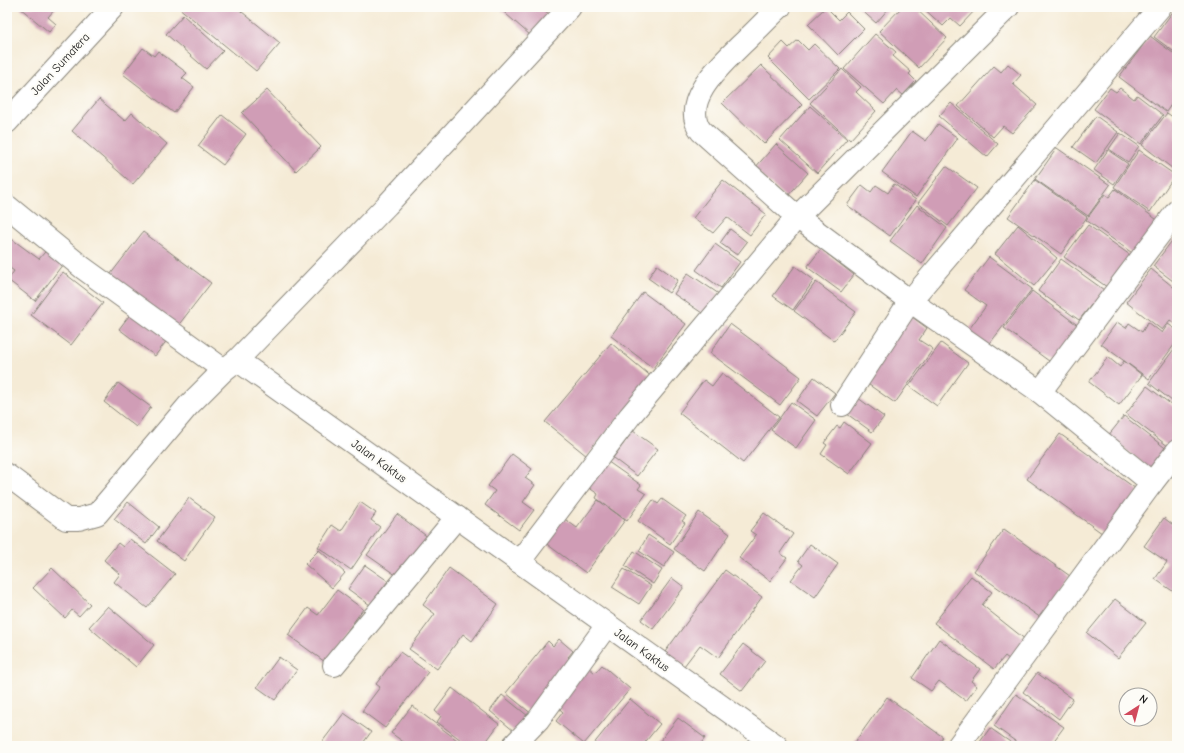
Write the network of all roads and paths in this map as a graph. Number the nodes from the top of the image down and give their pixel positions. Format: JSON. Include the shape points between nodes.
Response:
{"nodes":[{"id":1,"x":113,"y":7,"type":"edge"},
{"id":2,"x":570,"y":7,"type":"edge"},
{"id":3,"x":780,"y":7,"type":"edge"},
{"id":4,"x":1008,"y":7,"type":"edge"},
{"id":5,"x":1160,"y":7,"type":"edge"},
{"id":6,"x":11,"y":110,"type":"edge"},
{"id":7,"x":7,"y":206,"type":"edge"},
{"id":8,"x":1177,"y":212,"type":"edge"},
{"id":9,"x":797,"y":217,"type":"junction"},
{"id":10,"x":910,"y":301,"type":"junction"},
{"id":11,"x":231,"y":365,"type":"junction"},
{"id":12,"x":1040,"y":392,"type":"junction"},
{"id":13,"x":842,"y":405,"type":"dead end"},
{"id":14,"x":1177,"y":451,"type":"edge"},
{"id":15,"x":7,"y":475,"type":"edge"},
{"id":16,"x":1152,"y":483,"type":"junction"},
{"id":17,"x":456,"y":517,"type":"junction"},
{"id":18,"x":519,"y":562,"type":"junction"},
{"id":19,"x":607,"y":625,"type":"junction"},
{"id":20,"x":334,"y":665,"type":"dead end"},
{"id":21,"x":513,"y":746,"type":"edge"},
{"id":22,"x":776,"y":746,"type":"edge"},
{"id":23,"x":958,"y":746,"type":"edge"}],
"edges":[{"from":1,"to":6,"type":"street","name":"Jalan Sumatera"},
{"from":2,"to":11,"type":"street","via":[[387,205]]},
{"from":3,"to":9,"type":"street","via":[[712,74],[698,98],[694,116],[701,131]]},
{"from":4,"to":9,"type":"street"},
{"from":5,"to":10,"type":"street"},
{"from":7,"to":11,"type":"street","name":"Jalan Kaktus","via":[[83,268]]},
{"from":8,"to":12,"type":"street"},
{"from":9,"to":10,"type":"street"},
{"from":9,"to":18,"type":"street","via":[[630,416]]},
{"from":10,"to":12,"type":"street"},
{"from":10,"to":13,"type":"street"},
{"from":11,"to":15,"type":"street","via":[[188,406],[97,514],[66,519]]},
{"from":11,"to":17,"type":"street","name":"Jalan Kaktus"},
{"from":12,"to":16,"type":"street"},
{"from":14,"to":16,"type":"street"},
{"from":16,"to":23,"type":"street"},
{"from":17,"to":18,"type":"street","name":"Jalan Kaktus"},
{"from":17,"to":20,"type":"street"},
{"from":18,"to":19,"type":"street","name":"Jalan Kaktus"},
{"from":19,"to":21,"type":"street","via":[[538,720]]},
{"from":19,"to":22,"type":"street","name":"Jalan Kaktus"}]}
